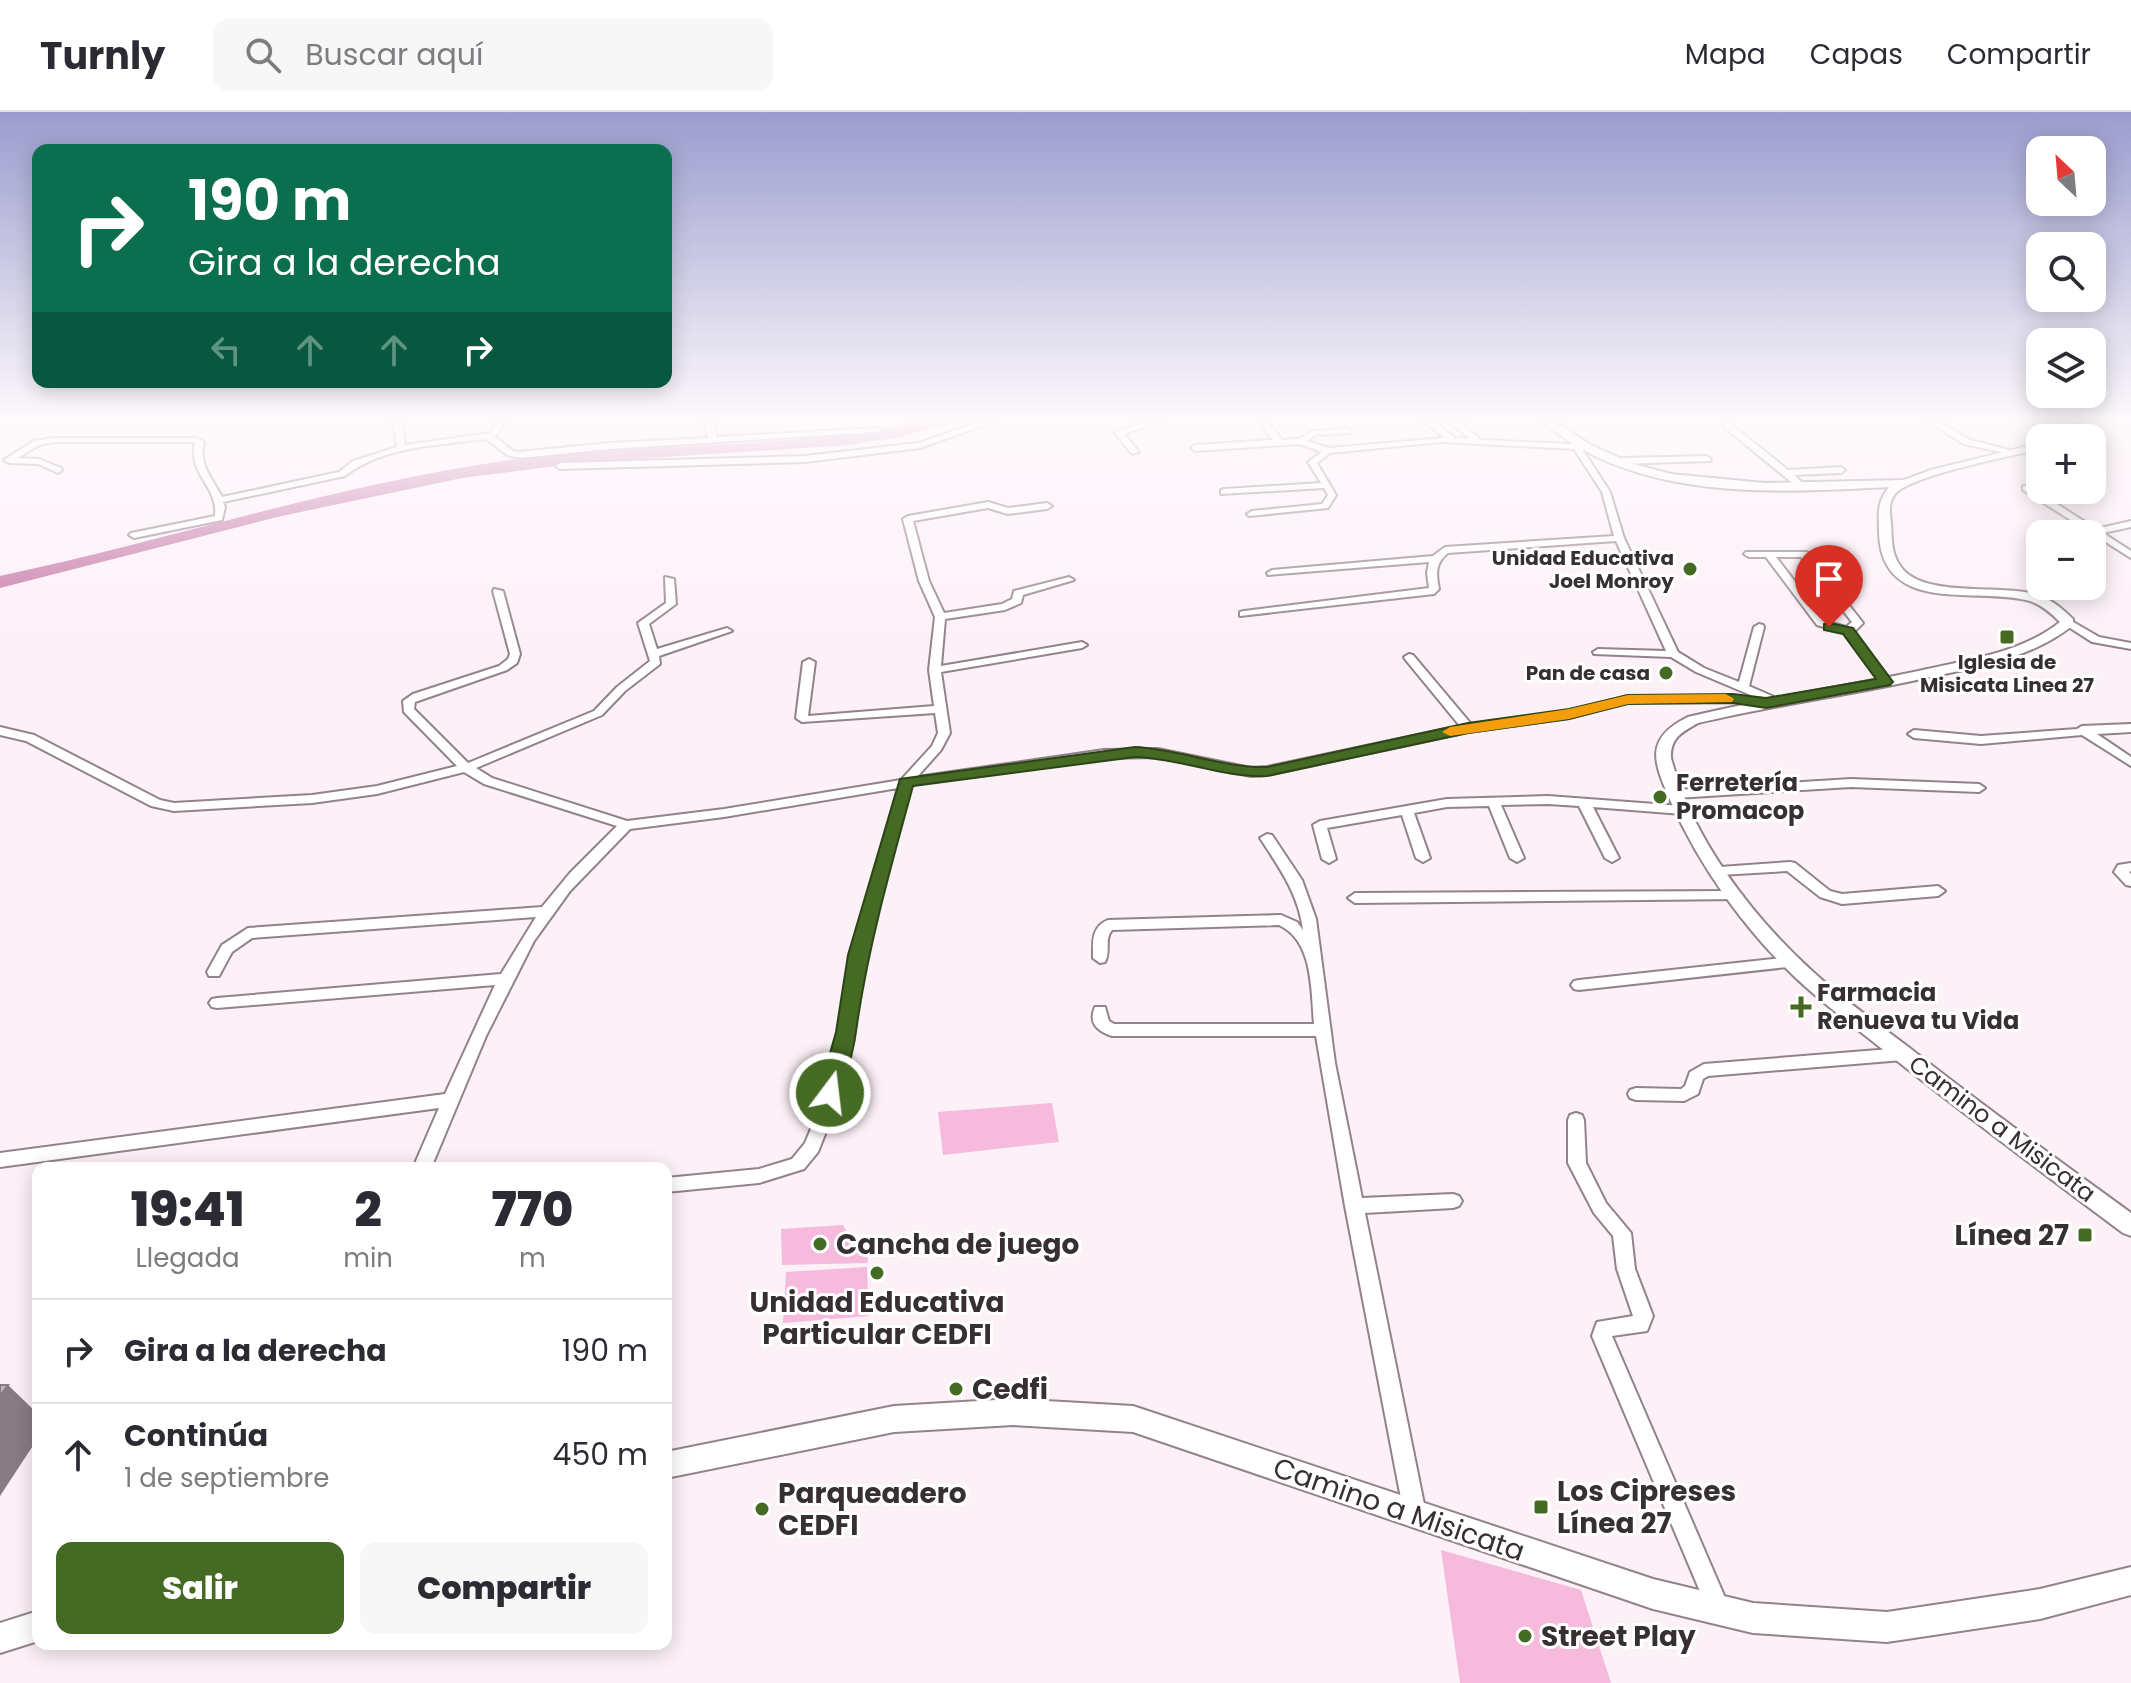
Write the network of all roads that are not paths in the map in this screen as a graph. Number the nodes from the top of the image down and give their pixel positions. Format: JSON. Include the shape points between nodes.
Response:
{"nodes":[{"id":1,"x":216,"y":494,"type":"edge"},
{"id":2,"x":245,"y":494,"type":"edge"},
{"id":3,"x":1332,"y":494,"type":"edge"},
{"id":4,"x":1607,"y":494,"type":"edge"},
{"id":5,"x":1882,"y":494,"type":"edge"},
{"id":6,"x":1886,"y":496,"type":"joint"},
{"id":7,"x":218,"y":500,"type":"junction"},
{"id":8,"x":2051,"y":504,"type":"edge"},
{"id":9,"x":1047,"y":506,"type":"dead end"},
{"id":10,"x":1252,"y":514,"type":"dead end"},
{"id":11,"x":2076,"y":520,"type":"edge"},
{"id":12,"x":2131,"y":524,"type":"edge"},
{"id":13,"x":2106,"y":530,"type":"edge"},
{"id":14,"x":134,"y":535,"type":"dead end"},
{"id":15,"x":1619,"y":538,"type":"junction"},
{"id":16,"x":2106,"y":539,"type":"edge"},
{"id":17,"x":1821,"y":553,"type":"dead end"},
{"id":18,"x":1749,"y":554,"type":"dead end"},
{"id":19,"x":1769,"y":554,"type":"junction"},
{"id":20,"x":1804,"y":554,"type":"junction"},
{"id":21,"x":2131,"y":555,"type":"edge"},
{"id":22,"x":1435,"y":559,"type":"junction"},
{"id":23,"x":1272,"y":573,"type":"dead end"},
{"id":24,"x":669,"y":579,"type":"dead end"},
{"id":25,"x":1069,"y":580,"type":"dead end"},
{"id":26,"x":498,"y":591,"type":"dead end"},
{"id":27,"x":1244,"y":614,"type":"dead end"},
{"id":28,"x":940,"y":617,"type":"junction"},
{"id":29,"x":2068,"y":622,"type":"junction"},
{"id":30,"x":1759,"y":627,"type":"dead end"},
{"id":31,"x":727,"y":631,"type":"dead end"},
{"id":32,"x":1848,"y":631,"type":"junction"},
{"id":33,"x":1082,"y":645,"type":"dead end"},
{"id":34,"x":2131,"y":646,"type":"edge"},
{"id":35,"x":1598,"y":652,"type":"dead end"},
{"id":36,"x":654,"y":654,"type":"junction"},
{"id":37,"x":1673,"y":654,"type":"junction"},
{"id":38,"x":1409,"y":657,"type":"dead end"},
{"id":39,"x":809,"y":662,"type":"dead end"},
{"id":40,"x":935,"y":670,"type":"junction"},
{"id":41,"x":1885,"y":682,"type":"junction"},
{"id":42,"x":1743,"y":687,"type":"junction"},
{"id":43,"x":1771,"y":702,"type":"junction"},
{"id":44,"x":939,"y":709,"type":"junction"},
{"id":45,"x":1468,"y":728,"type":"junction"},
{"id":46,"x":2131,"y":728,"type":"edge"},
{"id":47,"x":2081,"y":730,"type":"junction"},
{"id":48,"x":0,"y":731,"type":"edge"},
{"id":49,"x":1914,"y":734,"type":"dead end"},
{"id":50,"x":2131,"y":762,"type":"edge"},
{"id":51,"x":466,"y":768,"type":"junction"},
{"id":52,"x":906,"y":782,"type":"junction"},
{"id":53,"x":1979,"y":788,"type":"dead end"},
{"id":54,"x":1493,"y":801,"type":"junction"},
{"id":55,"x":1679,"y":802,"type":"junction"},
{"id":56,"x":1584,"y":803,"type":"junction"},
{"id":57,"x":1407,"y":810,"type":"junction"},
{"id":58,"x":626,"y":825,"type":"junction"},
{"id":59,"x":1267,"y":838,"type":"dead end"},
{"id":60,"x":1423,"y":858,"type":"dead end"},
{"id":61,"x":1517,"y":858,"type":"dead end"},
{"id":62,"x":1612,"y":858,"type":"dead end"},
{"id":63,"x":1329,"y":859,"type":"dead end"},
{"id":64,"x":2131,"y":867,"type":"edge"},
{"id":65,"x":1720,"y":871,"type":"junction"},
{"id":66,"x":2131,"y":882,"type":"edge"},
{"id":67,"x":1938,"y":891,"type":"dead end"},
{"id":68,"x":1736,"y":896,"type":"junction"},
{"id":69,"x":1355,"y":898,"type":"dead end"},
{"id":70,"x":547,"y":911,"type":"junction"},
{"id":71,"x":1313,"y":952,"type":"junction"},
{"id":72,"x":1100,"y":958,"type":"dead end"},
{"id":73,"x":1792,"y":962,"type":"junction"},
{"id":74,"x":214,"y":972,"type":"dead end"},
{"id":75,"x":506,"y":979,"type":"junction"},
{"id":76,"x":1579,"y":985,"type":"dead end"},
{"id":77,"x":217,"y":1003,"type":"dead end"},
{"id":78,"x":1100,"y":1011,"type":"dead end"},
{"id":79,"x":1322,"y":1030,"type":"junction"},
{"id":80,"x":1903,"y":1054,"type":"junction"},
{"id":81,"x":1636,"y":1094,"type":"dead end"},
{"id":82,"x":450,"y":1100,"type":"junction"},
{"id":83,"x":1576,"y":1120,"type":"dead end"},
{"id":84,"x":0,"y":1160,"type":"edge"},
{"id":85,"x":424,"y":1162,"type":"edge"},
{"id":86,"x":672,"y":1184,"type":"edge"},
{"id":87,"x":1453,"y":1201,"type":"dead end"},
{"id":88,"x":1354,"y":1206,"type":"junction"},
{"id":89,"x":2131,"y":1226,"type":"edge"},
{"id":90,"x":672,"y":1464,"type":"edge"},
{"id":91,"x":1415,"y":1515,"type":"junction"},
{"id":92,"x":2131,"y":1581,"type":"edge"},
{"id":93,"x":1719,"y":1611,"type":"junction"},
{"id":94,"x":32,"y":1628,"type":"edge"},
{"id":95,"x":0,"y":1638,"type":"edge"}],
"edges":[{"from":1,"to":7,"type":"street"},
{"from":2,"to":7,"type":"street"},
{"from":3,"to":10,"type":"street","via":[[1325,506]]},
{"from":4,"to":15,"type":"street"},
{"from":5,"to":6,"type":"street"},
{"from":6,"to":29,"type":"street","via":[[1889,562],[1901,575],[1939,593],[2034,598]]},
{"from":7,"to":14,"type":"street","via":[[219,518]]},
{"from":8,"to":11,"type":"street"},
{"from":9,"to":28,"type":"street","via":[[1004,511],[988,505],[908,519],[924,581]]},
{"from":12,"to":13,"type":"street"},
{"from":15,"to":22,"type":"street","via":[[1456,548]]},
{"from":15,"to":37,"type":"street"},
{"from":16,"to":21,"type":"street"},
{"from":17,"to":20,"type":"street"},
{"from":18,"to":19,"type":"street"},
{"from":19,"to":20,"type":"street"},
{"from":19,"to":32,"type":"street","via":[[1821,623]]},
{"from":20,"to":32,"type":"street","via":[[1858,623]]},
{"from":22,"to":23,"type":"street"},
{"from":22,"to":27,"type":"street","via":[[1430,592]]},
{"from":24,"to":36,"type":"street","via":[[671,604],[643,623]]},
{"from":25,"to":28,"type":"street","via":[[1018,593],[1013,605]]},
{"from":26,"to":51,"type":"street","via":[[513,661],[409,701],[408,710]]},
{"from":28,"to":40,"type":"street"},
{"from":29,"to":34,"type":"street","via":[[2096,640]]},
{"from":29,"to":41,"type":"street","name":"Camino a Misicata","via":[[2060,635],[2044,643]]},
{"from":30,"to":42,"type":"street"},
{"from":31,"to":36,"type":"street"},
{"from":32,"to":41,"type":"street"},
{"from":33,"to":40,"type":"street"},
{"from":35,"to":37,"type":"street"},
{"from":36,"to":51,"type":"street","via":[[652,668],[588,719]]},
{"from":37,"to":42,"type":"street"},
{"from":38,"to":45,"type":"street"},
{"from":39,"to":44,"type":"street","via":[[802,718],[806,720]]},
{"from":40,"to":44,"type":"street"},
{"from":41,"to":43,"type":"street","name":"Camino a Misicata"},
{"from":42,"to":43,"type":"street"},
{"from":43,"to":45,"type":"street","via":[[1628,699],[1569,714]]},
{"from":43,"to":55,"type":"street","name":"Camino a Misicata","via":[[1693,720],[1668,735],[1663,762]]},
{"from":44,"to":52,"type":"street","via":[[944,733]]},
{"from":45,"to":52,"type":"street","via":[[1267,771],[1135,752]]},
{"from":46,"to":47,"type":"street"},
{"from":47,"to":49,"type":"street","via":[[1981,740]]},
{"from":47,"to":50,"type":"street"},
{"from":48,"to":51,"type":"street","via":[[30,738],[156,803],[174,807],[312,799],[434,779]]},
{"from":51,"to":58,"type":"street","via":[[488,781]]},
{"from":52,"to":58,"type":"street"},
{"from":52,"to":86,"type":"street","via":[[858,955],[846,1032],[812,1147],[798,1164],[759,1176]]},
{"from":53,"to":55,"type":"street","via":[[1851,783]]},
{"from":54,"to":56,"type":"street"},
{"from":54,"to":57,"type":"street"},
{"from":54,"to":61,"type":"street"},
{"from":55,"to":56,"type":"street"},
{"from":55,"to":65,"type":"street","name":"Camino a Misicata"},
{"from":56,"to":62,"type":"street"},
{"from":57,"to":60,"type":"street"},
{"from":57,"to":63,"type":"street","via":[[1320,825]]},
{"from":58,"to":70,"type":"street"},
{"from":59,"to":71,"type":"street","via":[[1295,880],[1309,919]]},
{"from":64,"to":66,"type":"street","via":[[2121,872]]},
{"from":65,"to":67,"type":"street","via":[[1790,866],[1825,894],[1842,899]]},
{"from":65,"to":68,"type":"street","name":"Camino a Misicata"},
{"from":68,"to":69,"type":"street"},
{"from":68,"to":73,"type":"street","name":"Camino a Misicata"},
{"from":70,"to":74,"type":"street","via":[[248,933],[237,938]]},
{"from":70,"to":75,"type":"street"},
{"from":71,"to":72,"type":"street","via":[[1292,925],[1281,920],[1178,921],[1108,925],[1100,935]]},
{"from":71,"to":79,"type":"street"},
{"from":73,"to":76,"type":"street"},
{"from":73,"to":80,"type":"street","name":"Camino a Misicata"},
{"from":75,"to":77,"type":"street"},
{"from":75,"to":82,"type":"street"},
{"from":78,"to":79,"type":"street","via":[[1101,1024],[1112,1030]]},
{"from":79,"to":88,"type":"street"},
{"from":80,"to":81,"type":"street","via":[[1704,1070],[1684,1095]]},
{"from":80,"to":89,"type":"street","name":"Camino a Misicata"},
{"from":82,"to":84,"type":"street"},
{"from":82,"to":85,"type":"street"},
{"from":83,"to":93,"type":"street","via":[[1577,1163],[1600,1208],[1622,1233],[1626,1269],[1643,1316],[1640,1325],[1604,1328],[1602,1336]]},
{"from":87,"to":88,"type":"street"},
{"from":88,"to":91,"type":"street"},
{"from":90,"to":91,"type":"street","name":"Camino a Misicata","via":[[894,1419],[1013,1412],[1133,1419]]},
{"from":91,"to":93,"type":"street","name":"Camino a Misicata"},
{"from":92,"to":93,"type":"street","name":"Camino a Misicata","via":[[2040,1604],[1887,1627]]},
{"from":94,"to":95,"type":"street"}]}
